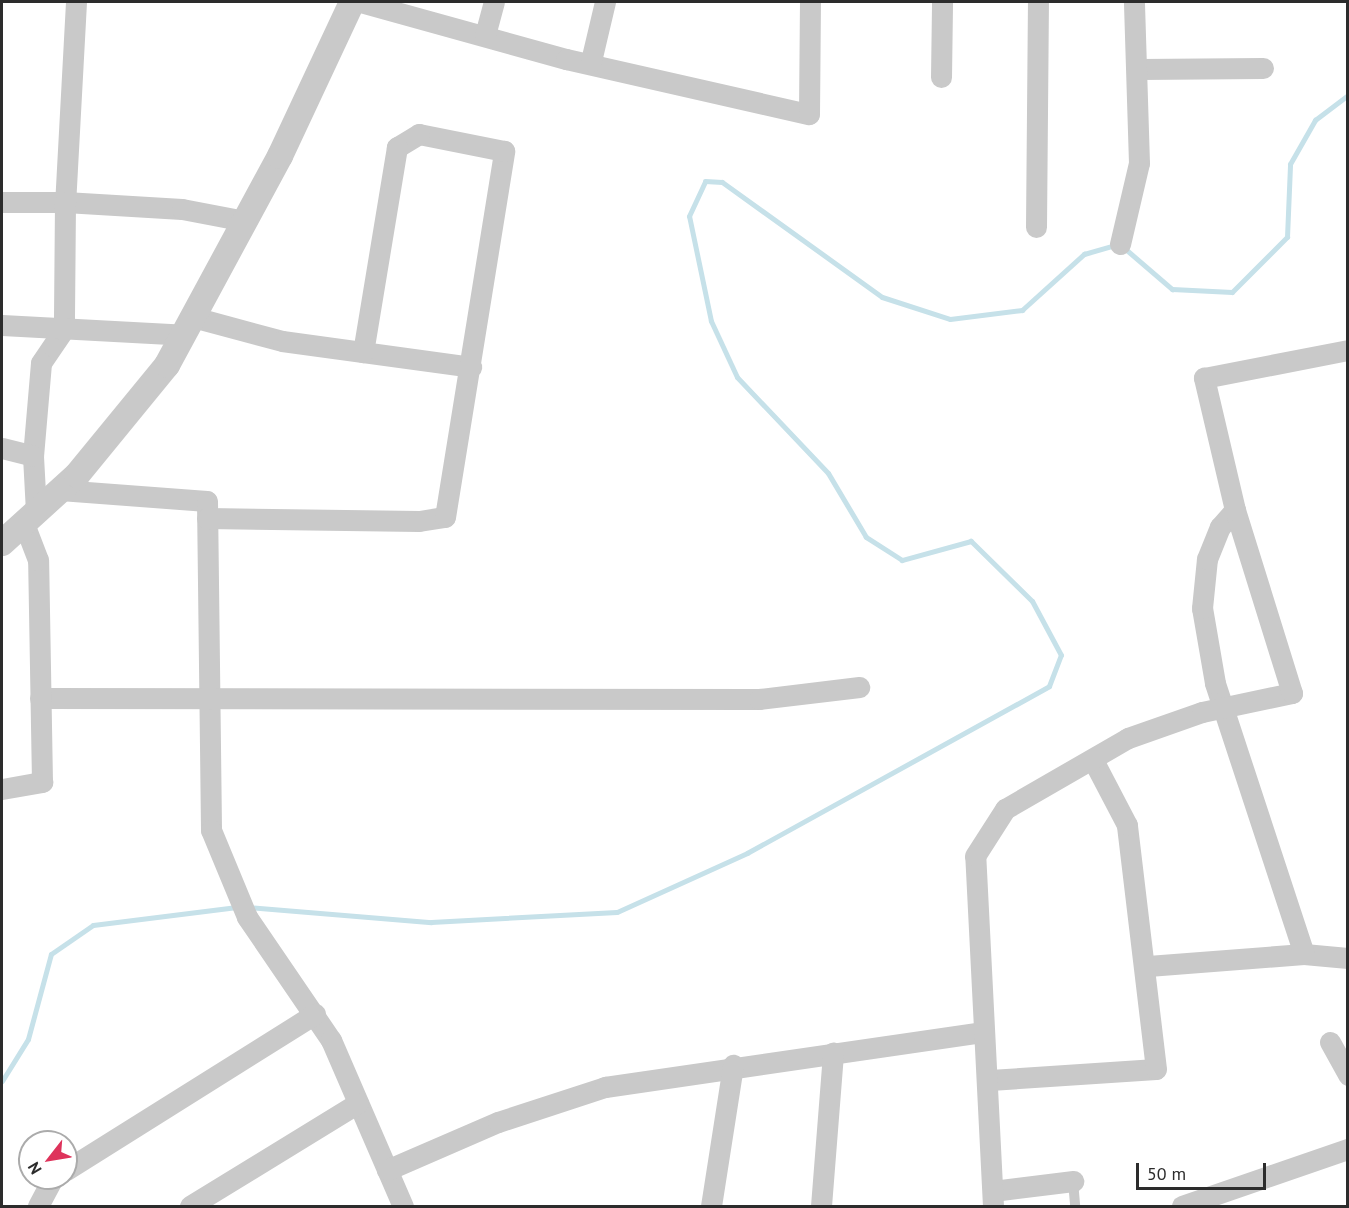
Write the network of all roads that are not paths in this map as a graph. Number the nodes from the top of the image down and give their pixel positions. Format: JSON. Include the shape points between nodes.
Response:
{"nodes":[{"id":1,"x":76,"y":2,"type":"edge"},
{"id":2,"x":352,"y":2,"type":"edge"},
{"id":3,"x":360,"y":2,"type":"edge"},
{"id":4,"x":494,"y":2,"type":"edge"},
{"id":5,"x":605,"y":2,"type":"edge"},
{"id":6,"x":810,"y":2,"type":"edge"},
{"id":7,"x":942,"y":2,"type":"edge"},
{"id":8,"x":1038,"y":2,"type":"edge"},
{"id":9,"x":1134,"y":2,"type":"edge"},
{"id":10,"x":485,"y":35,"type":"junction"},
{"id":11,"x":591,"y":61,"type":"junction"},
{"id":12,"x":1263,"y":68,"type":"dead end"},
{"id":13,"x":1140,"y":69,"type":"junction"},
{"id":14,"x":941,"y":77,"type":"dead end"},
{"id":15,"x":2,"y":202,"type":"edge"},
{"id":16,"x":65,"y":202,"type":"junction"},
{"id":17,"x":245,"y":221,"type":"junction"},
{"id":18,"x":1036,"y":227,"type":"dead end"},
{"id":19,"x":1120,"y":244,"type":"dead end"},
{"id":20,"x":2,"y":325,"type":"edge"},
{"id":21,"x":188,"y":326,"type":"junction"},
{"id":22,"x":64,"y":328,"type":"junction"},
{"id":23,"x":1347,"y":350,"type":"edge"},
{"id":24,"x":363,"y":352,"type":"junction"},
{"id":25,"x":471,"y":368,"type":"junction"},
{"id":26,"x":2,"y":448,"type":"edge"},
{"id":27,"x":33,"y":456,"type":"junction"},
{"id":28,"x":60,"y":490,"type":"junction"},
{"id":29,"x":1235,"y":510,"type":"junction"},
{"id":30,"x":30,"y":518,"type":"junction"},
{"id":31,"x":207,"y":518,"type":"junction"},
{"id":32,"x":2,"y":543,"type":"edge"},
{"id":33,"x":859,"y":687,"type":"dead end"},
{"id":34,"x":207,"y":695,"type":"junction"},
{"id":35,"x":40,"y":698,"type":"junction"},
{"id":36,"x":1224,"y":708,"type":"junction"},
{"id":37,"x":1094,"y":762,"type":"junction"},
{"id":38,"x":2,"y":789,"type":"edge"},
{"id":39,"x":1304,"y":954,"type":"junction"},
{"id":40,"x":1347,"y":958,"type":"edge"},
{"id":41,"x":1148,"y":966,"type":"junction"},
{"id":42,"x":315,"y":1014,"type":"junction"},
{"id":43,"x":980,"y":1032,"type":"junction"},
{"id":44,"x":1330,"y":1042,"type":"dead end"},
{"id":45,"x":833,"y":1052,"type":"junction"},
{"id":46,"x":733,"y":1065,"type":"junction"},
{"id":47,"x":1347,"y":1074,"type":"edge"},
{"id":48,"x":990,"y":1080,"type":"junction"},
{"id":49,"x":358,"y":1103,"type":"junction"},
{"id":50,"x":1347,"y":1149,"type":"edge"},
{"id":51,"x":78,"y":1162,"type":"edge"},
{"id":52,"x":387,"y":1170,"type":"junction"},
{"id":53,"x":1073,"y":1181,"type":"joint"},
{"id":54,"x":47,"y":1190,"type":"edge"},
{"id":55,"x":993,"y":1199,"type":"edge"},
{"id":56,"x":38,"y":1206,"type":"edge"},
{"id":57,"x":190,"y":1206,"type":"edge"},
{"id":58,"x":403,"y":1206,"type":"edge"},
{"id":59,"x":711,"y":1206,"type":"edge"},
{"id":60,"x":821,"y":1206,"type":"edge"},
{"id":61,"x":1075,"y":1206,"type":"edge"},
{"id":62,"x":1182,"y":1206,"type":"edge"}],
"edges":[{"from":1,"to":16,"type":"street"},
{"from":2,"to":17,"type":"street"},
{"from":3,"to":10,"type":"street"},
{"from":4,"to":10,"type":"street"},
{"from":5,"to":11,"type":"street"},
{"from":6,"to":11,"type":"street","via":[[809,114]]},
{"from":7,"to":14,"type":"street"},
{"from":8,"to":18,"type":"street"},
{"from":9,"to":13,"type":"street"},
{"from":10,"to":11,"type":"street"},
{"from":12,"to":13,"type":"street"},
{"from":13,"to":19,"type":"street","via":[[1139,163]]},
{"from":15,"to":16,"type":"street"},
{"from":16,"to":17,"type":"street","via":[[182,209]]},
{"from":16,"to":22,"type":"street"},
{"from":17,"to":21,"type":"street"},
{"from":20,"to":22,"type":"street"},
{"from":21,"to":22,"type":"street"},
{"from":21,"to":24,"type":"street"},
{"from":21,"to":28,"type":"street","via":[[167,365]]},
{"from":22,"to":27,"type":"street","via":[[41,363]]},
{"from":23,"to":29,"type":"street","via":[[1204,378]]},
{"from":24,"to":25,"type":"street"},
{"from":24,"to":25,"type":"street","via":[[397,147],[419,134],[504,151]]},
{"from":25,"to":31,"type":"street","via":[[446,517],[419,521]]},
{"from":26,"to":27,"type":"street"},
{"from":27,"to":30,"type":"street"},
{"from":28,"to":30,"type":"street"},
{"from":28,"to":31,"type":"street","via":[[207,501]]},
{"from":29,"to":36,"type":"street","via":[[1220,527],[1207,559],[1202,608]]},
{"from":29,"to":36,"type":"street","via":[[1292,693]]},
{"from":30,"to":32,"type":"street"},
{"from":30,"to":35,"type":"street","via":[[38,560]]},
{"from":31,"to":34,"type":"street"},
{"from":33,"to":34,"type":"street","via":[[759,699]]},
{"from":34,"to":35,"type":"street"},
{"from":34,"to":42,"type":"street","via":[[211,830],[234,876],[247,917]]},
{"from":35,"to":38,"type":"street","via":[[42,782]]},
{"from":36,"to":37,"type":"street","via":[[1128,738]]},
{"from":36,"to":39,"type":"street"},
{"from":37,"to":41,"type":"street","via":[[1127,825]]},
{"from":37,"to":43,"type":"street","via":[[1005,809],[975,856]]},
{"from":39,"to":40,"type":"street"},
{"from":39,"to":41,"type":"street"},
{"from":41,"to":48,"type":"street","via":[[1156,1069]]},
{"from":42,"to":49,"type":"street"},
{"from":42,"to":51,"type":"street"},
{"from":43,"to":45,"type":"street"},
{"from":43,"to":48,"type":"street"},
{"from":44,"to":47,"type":"street"},
{"from":45,"to":46,"type":"street"},
{"from":45,"to":60,"type":"street"},
{"from":46,"to":52,"type":"street","via":[[605,1087],[498,1122]]},
{"from":46,"to":59,"type":"street"},
{"from":48,"to":55,"type":"street"},
{"from":49,"to":52,"type":"street"},
{"from":49,"to":57,"type":"street"},
{"from":50,"to":62,"type":"street"},
{"from":52,"to":58,"type":"street"},
{"from":53,"to":55,"type":"street"},
{"from":53,"to":61,"type":"lane"},
{"from":54,"to":56,"type":"street"}]}
